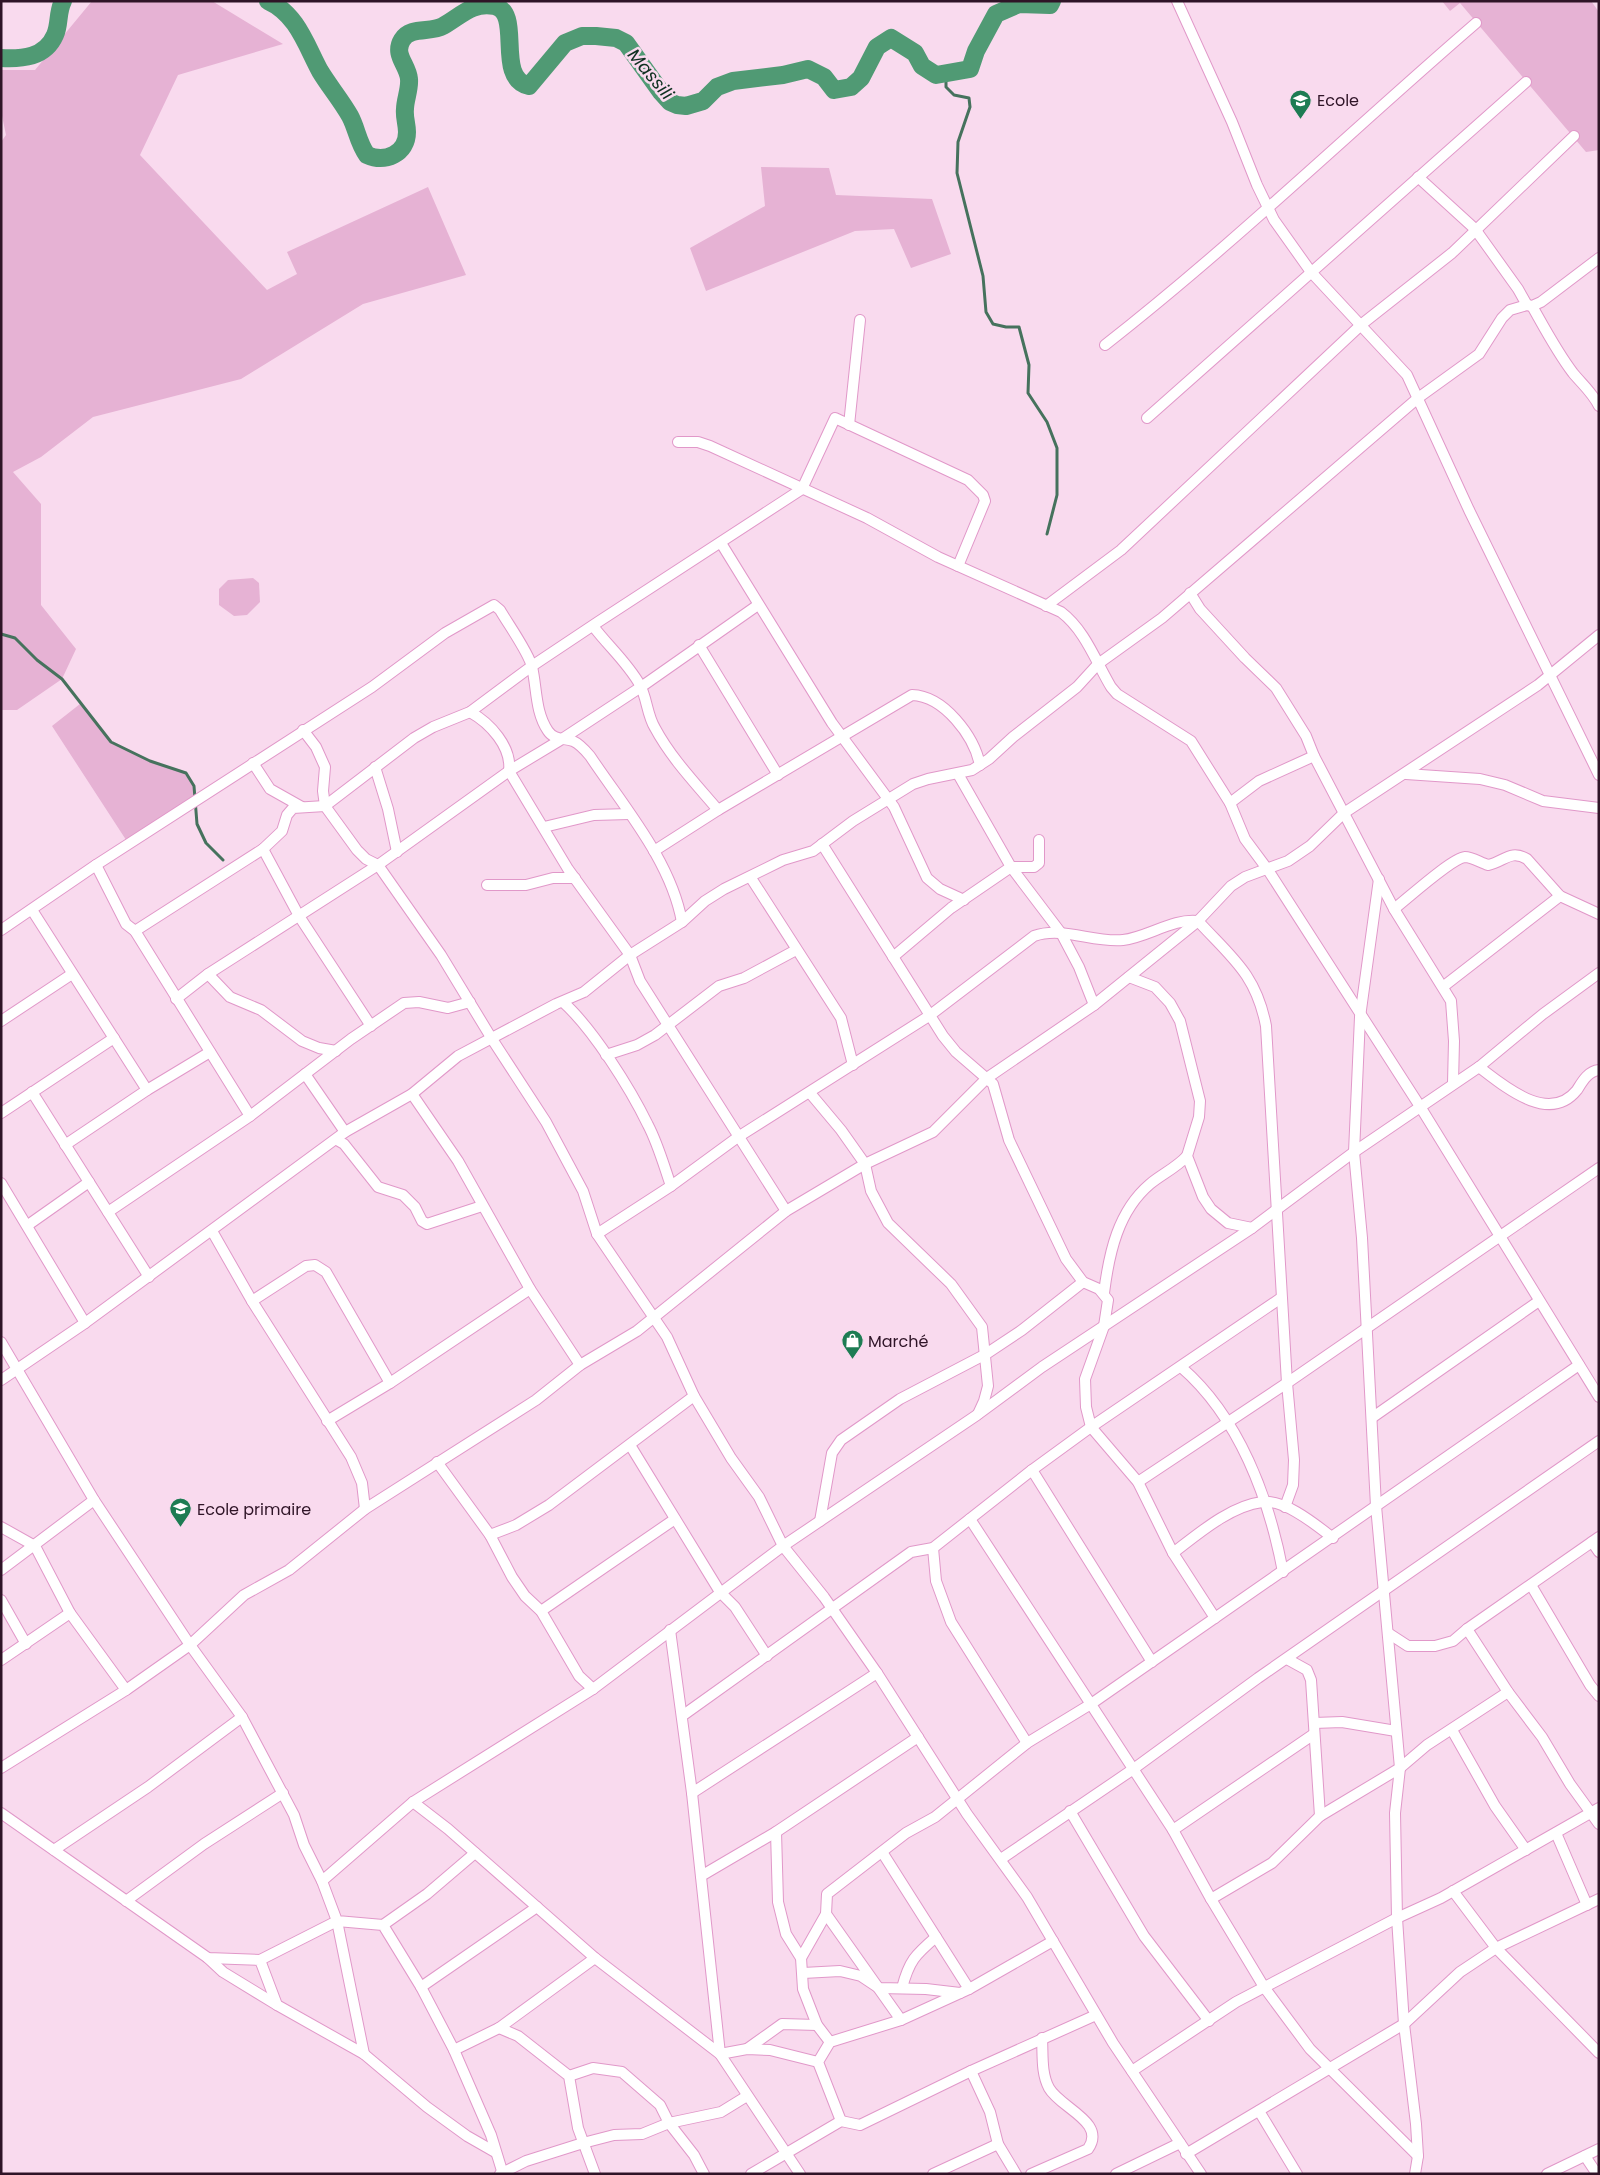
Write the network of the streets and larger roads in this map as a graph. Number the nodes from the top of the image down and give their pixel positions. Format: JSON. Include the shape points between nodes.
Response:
{"nodes":[{"id":1,"x":1177,"y":1,"type":"edge"},
{"id":2,"x":1476,"y":23,"type":"dead end"},
{"id":3,"x":1526,"y":82,"type":"dead end"},
{"id":4,"x":1574,"y":136,"type":"dead end"},
{"id":5,"x":1418,"y":177,"type":"junction"},
{"id":6,"x":1268,"y":209,"type":"junction"},
{"id":7,"x":1475,"y":230,"type":"junction"},
{"id":8,"x":1599,"y":258,"type":"edge"},
{"id":9,"x":1311,"y":272,"type":"junction"},
{"id":10,"x":1530,"y":306,"type":"junction"},
{"id":11,"x":860,"y":320,"type":"dead end"},
{"id":12,"x":1362,"y":324,"type":"junction"},
{"id":13,"x":1105,"y":346,"type":"dead end"},
{"id":14,"x":1418,"y":398,"type":"junction"},
{"id":15,"x":1599,"y":406,"type":"edge"},
{"id":16,"x":1147,"y":418,"type":"dead end"},
{"id":17,"x":849,"y":425,"type":"junction"},
{"id":18,"x":678,"y":442,"type":"dead end"},
{"id":19,"x":802,"y":489,"type":"junction"},
{"id":20,"x":721,"y":543,"type":"junction"},
{"id":21,"x":958,"y":566,"type":"junction"},
{"id":22,"x":1190,"y":593,"type":"junction"},
{"id":23,"x":758,"y":605,"type":"junction"},
{"id":24,"x":1046,"y":606,"type":"junction"},
{"id":25,"x":593,"y":626,"type":"junction"},
{"id":26,"x":1599,"y":634,"type":"edge"},
{"id":27,"x":699,"y":645,"type":"junction"},
{"id":28,"x":1098,"y":664,"type":"junction"},
{"id":29,"x":532,"y":666,"type":"junction"},
{"id":30,"x":1549,"y":674,"type":"junction"},
{"id":31,"x":641,"y":687,"type":"junction"},
{"id":32,"x":470,"y":712,"type":"junction"},
{"id":33,"x":303,"y":730,"type":"junction"},
{"id":34,"x":842,"y":736,"type":"junction"},
{"id":35,"x":562,"y":739,"type":"junction"},
{"id":36,"x":1314,"y":756,"type":"junction"},
{"id":37,"x":253,"y":763,"type":"junction"},
{"id":38,"x":980,"y":765,"type":"junction"},
{"id":39,"x":375,"y":767,"type":"junction"},
{"id":40,"x":1598,"y":770,"type":"edge"},
{"id":41,"x":509,"y":771,"type":"junction"},
{"id":42,"x":958,"y":774,"type":"junction"},
{"id":43,"x":1406,"y":774,"type":"junction"},
{"id":44,"x":778,"y":775,"type":"junction"},
{"id":45,"x":888,"y":798,"type":"junction"},
{"id":46,"x":1230,"y":803,"type":"junction"},
{"id":47,"x":326,"y":806,"type":"junction"},
{"id":48,"x":302,"y":807,"type":"junction"},
{"id":49,"x":1599,"y":808,"type":"edge"},
{"id":50,"x":718,"y":810,"type":"junction"},
{"id":51,"x":1344,"y":813,"type":"junction"},
{"id":52,"x":629,"y":814,"type":"junction"},
{"id":53,"x":544,"y":827,"type":"junction"},
{"id":54,"x":1039,"y":840,"type":"dead end"},
{"id":55,"x":822,"y":844,"type":"junction"},
{"id":56,"x":263,"y":849,"type":"junction"},
{"id":57,"x":654,"y":850,"type":"junction"},
{"id":58,"x":397,"y":852,"type":"junction"},
{"id":59,"x":96,"y":865,"type":"junction"},
{"id":60,"x":378,"y":865,"type":"junction"},
{"id":61,"x":1011,"y":867,"type":"junction"},
{"id":62,"x":1268,"y":870,"type":"junction"},
{"id":63,"x":575,"y":878,"type":"junction"},
{"id":64,"x":751,"y":878,"type":"junction"},
{"id":65,"x":1379,"y":880,"type":"junction"},
{"id":66,"x":487,"y":885,"type":"dead end"},
{"id":67,"x":1560,"y":896,"type":"junction"},
{"id":68,"x":964,"y":900,"type":"junction"},
{"id":69,"x":1394,"y":909,"type":"junction"},
{"id":70,"x":32,"y":910,"type":"junction"},
{"id":71,"x":1599,"y":914,"type":"edge"},
{"id":72,"x":299,"y":916,"type":"junction"},
{"id":73,"x":1198,"y":921,"type":"junction"},
{"id":74,"x":682,"y":922,"type":"junction"},
{"id":75,"x":1,"y":930,"type":"edge"},
{"id":76,"x":135,"y":932,"type":"junction"},
{"id":77,"x":1061,"y":933,"type":"junction"},
{"id":78,"x":796,"y":950,"type":"junction"},
{"id":79,"x":630,"y":955,"type":"junction"},
{"id":80,"x":893,"y":957,"type":"junction"},
{"id":81,"x":1599,"y":973,"type":"edge"},
{"id":82,"x":72,"y":974,"type":"junction"},
{"id":83,"x":208,"y":974,"type":"junction"},
{"id":84,"x":1129,"y":977,"type":"junction"},
{"id":85,"x":1444,"y":986,"type":"junction"},
{"id":86,"x":176,"y":999,"type":"junction"},
{"id":87,"x":470,"y":1002,"type":"junction"},
{"id":88,"x":563,"y":1002,"type":"junction"},
{"id":89,"x":1094,"y":1005,"type":"junction"},
{"id":90,"x":929,"y":1016,"type":"junction"},
{"id":91,"x":1360,"y":1017,"type":"junction"},
{"id":92,"x":1,"y":1021,"type":"edge"},
{"id":93,"x":371,"y":1026,"type":"junction"},
{"id":94,"x":668,"y":1027,"type":"junction"},
{"id":95,"x":114,"y":1038,"type":"junction"},
{"id":96,"x":492,"y":1040,"type":"junction"},
{"id":97,"x":336,"y":1050,"type":"junction"},
{"id":98,"x":210,"y":1052,"type":"junction"},
{"id":99,"x":606,"y":1055,"type":"junction"},
{"id":100,"x":854,"y":1065,"type":"junction"},
{"id":101,"x":1479,"y":1067,"type":"junction"},
{"id":102,"x":1599,"y":1070,"type":"edge"},
{"id":103,"x":305,"y":1074,"type":"junction"},
{"id":104,"x":987,"y":1078,"type":"junction"},
{"id":105,"x":1453,"y":1084,"type":"junction"},
{"id":106,"x":147,"y":1090,"type":"junction"},
{"id":107,"x":32,"y":1092,"type":"junction"},
{"id":108,"x":810,"y":1093,"type":"junction"},
{"id":109,"x":412,"y":1094,"type":"junction"},
{"id":110,"x":1421,"y":1108,"type":"junction"},
{"id":111,"x":1,"y":1113,"type":"edge"},
{"id":112,"x":250,"y":1116,"type":"junction"},
{"id":113,"x":341,"y":1136,"type":"junction"},
{"id":114,"x":738,"y":1137,"type":"junction"},
{"id":115,"x":65,"y":1145,"type":"junction"},
{"id":116,"x":1354,"y":1152,"type":"junction"},
{"id":117,"x":1187,"y":1156,"type":"junction"},
{"id":118,"x":865,"y":1164,"type":"junction"},
{"id":119,"x":1599,"y":1168,"type":"edge"},
{"id":120,"x":89,"y":1182,"type":"junction"},
{"id":121,"x":1,"y":1183,"type":"edge"},
{"id":122,"x":671,"y":1186,"type":"junction"},
{"id":123,"x":482,"y":1206,"type":"junction"},
{"id":124,"x":1276,"y":1209,"type":"junction"},
{"id":125,"x":786,"y":1211,"type":"junction"},
{"id":126,"x":108,"y":1212,"type":"junction"},
{"id":127,"x":28,"y":1225,"type":"junction"},
{"id":128,"x":1252,"y":1228,"type":"junction"},
{"id":129,"x":212,"y":1231,"type":"junction"},
{"id":130,"x":597,"y":1234,"type":"junction"},
{"id":131,"x":1499,"y":1236,"type":"junction"},
{"id":132,"x":149,"y":1277,"type":"junction"},
{"id":133,"x":1083,"y":1282,"type":"junction"},
{"id":134,"x":530,"y":1289,"type":"junction"},
{"id":135,"x":1104,"y":1293,"type":"junction"},
{"id":136,"x":1281,"y":1298,"type":"junction"},
{"id":137,"x":252,"y":1301,"type":"junction"},
{"id":138,"x":1539,"y":1301,"type":"junction"},
{"id":139,"x":653,"y":1315,"type":"junction"},
{"id":140,"x":85,"y":1324,"type":"junction"},
{"id":141,"x":1104,"y":1326,"type":"junction"},
{"id":142,"x":1367,"y":1326,"type":"junction"},
{"id":143,"x":1,"y":1342,"type":"edge"},
{"id":144,"x":986,"y":1354,"type":"junction"},
{"id":145,"x":580,"y":1365,"type":"junction"},
{"id":146,"x":1579,"y":1365,"type":"junction"},
{"id":147,"x":1181,"y":1367,"type":"junction"},
{"id":148,"x":16,"y":1369,"type":"junction"},
{"id":149,"x":1,"y":1380,"type":"edge"},
{"id":150,"x":390,"y":1383,"type":"junction"},
{"id":151,"x":1286,"y":1383,"type":"junction"},
{"id":152,"x":694,"y":1396,"type":"junction"},
{"id":153,"x":1599,"y":1398,"type":"edge"},
{"id":154,"x":977,"y":1416,"type":"junction"},
{"id":155,"x":1373,"y":1417,"type":"junction"},
{"id":156,"x":327,"y":1421,"type":"junction"},
{"id":157,"x":1228,"y":1423,"type":"junction"},
{"id":158,"x":1091,"y":1427,"type":"junction"},
{"id":159,"x":1599,"y":1440,"type":"edge"},
{"id":160,"x":630,"y":1445,"type":"junction"},
{"id":161,"x":437,"y":1462,"type":"junction"},
{"id":162,"x":1032,"y":1470,"type":"junction"},
{"id":163,"x":1138,"y":1482,"type":"junction"},
{"id":164,"x":94,"y":1500,"type":"junction"},
{"id":165,"x":1263,"y":1501,"type":"junction"},
{"id":166,"x":1376,"y":1506,"type":"junction"},
{"id":167,"x":1285,"y":1507,"type":"junction"},
{"id":168,"x":365,"y":1509,"type":"junction"},
{"id":169,"x":675,"y":1519,"type":"junction"},
{"id":170,"x":970,"y":1519,"type":"junction"},
{"id":171,"x":820,"y":1521,"type":"junction"},
{"id":172,"x":1,"y":1527,"type":"edge"},
{"id":173,"x":490,"y":1534,"type":"junction"},
{"id":174,"x":1333,"y":1538,"type":"junction"},
{"id":175,"x":1595,"y":1540,"type":"edge"},
{"id":176,"x":35,"y":1546,"type":"junction"},
{"id":177,"x":783,"y":1546,"type":"junction"},
{"id":178,"x":934,"y":1548,"type":"junction"},
{"id":179,"x":1599,"y":1552,"type":"edge"},
{"id":180,"x":1173,"y":1553,"type":"junction"},
{"id":181,"x":1,"y":1570,"type":"edge"},
{"id":182,"x":1283,"y":1572,"type":"junction"},
{"id":183,"x":1531,"y":1585,"type":"junction"},
{"id":184,"x":720,"y":1592,"type":"junction"},
{"id":185,"x":1382,"y":1592,"type":"junction"},
{"id":186,"x":1,"y":1600,"type":"edge"},
{"id":187,"x":833,"y":1609,"type":"junction"},
{"id":188,"x":541,"y":1611,"type":"junction"},
{"id":189,"x":70,"y":1613,"type":"junction"},
{"id":190,"x":1215,"y":1618,"type":"junction"},
{"id":191,"x":1467,"y":1629,"type":"junction"},
{"id":192,"x":670,"y":1630,"type":"junction"},
{"id":193,"x":1388,"y":1633,"type":"junction"},
{"id":194,"x":26,"y":1644,"type":"junction"},
{"id":195,"x":190,"y":1645,"type":"junction"},
{"id":196,"x":767,"y":1656,"type":"junction"},
{"id":197,"x":1288,"y":1659,"type":"junction"},
{"id":198,"x":1,"y":1660,"type":"edge"},
{"id":199,"x":1152,"y":1662,"type":"junction"},
{"id":200,"x":877,"y":1673,"type":"junction"},
{"id":201,"x":593,"y":1689,"type":"junction"},
{"id":202,"x":126,"y":1690,"type":"junction"},
{"id":203,"x":1508,"y":1692,"type":"junction"},
{"id":204,"x":1599,"y":1696,"type":"edge"},
{"id":205,"x":1091,"y":1704,"type":"junction"},
{"id":206,"x":682,"y":1716,"type":"junction"},
{"id":207,"x":242,"y":1717,"type":"junction"},
{"id":208,"x":1314,"y":1723,"type":"junction"},
{"id":209,"x":1452,"y":1730,"type":"junction"},
{"id":210,"x":1396,"y":1731,"type":"junction"},
{"id":211,"x":1314,"y":1734,"type":"junction"},
{"id":212,"x":918,"y":1737,"type":"junction"},
{"id":213,"x":1027,"y":1743,"type":"junction"},
{"id":214,"x":1,"y":1768,"type":"edge"},
{"id":215,"x":1400,"y":1768,"type":"junction"},
{"id":216,"x":1132,"y":1770,"type":"junction"},
{"id":217,"x":692,"y":1792,"type":"junction"},
{"id":218,"x":284,"y":1793,"type":"junction"},
{"id":219,"x":957,"y":1798,"type":"junction"},
{"id":220,"x":413,"y":1802,"type":"junction"},
{"id":221,"x":1594,"y":1810,"type":"edge"},
{"id":222,"x":1070,"y":1811,"type":"junction"},
{"id":223,"x":1,"y":1813,"type":"edge"},
{"id":224,"x":1320,"y":1816,"type":"junction"},
{"id":225,"x":1599,"y":1824,"type":"edge"},
{"id":226,"x":1173,"y":1830,"type":"junction"},
{"id":227,"x":776,"y":1832,"type":"junction"},
{"id":228,"x":1556,"y":1833,"type":"junction"},
{"id":229,"x":54,"y":1850,"type":"junction"},
{"id":230,"x":1526,"y":1850,"type":"junction"},
{"id":231,"x":882,"y":1852,"type":"junction"},
{"id":232,"x":474,"y":1853,"type":"junction"},
{"id":233,"x":1001,"y":1859,"type":"junction"},
{"id":234,"x":701,"y":1876,"type":"junction"},
{"id":235,"x":322,"y":1881,"type":"junction"},
{"id":236,"x":1453,"y":1891,"type":"junction"},
{"id":237,"x":1211,"y":1899,"type":"junction"},
{"id":238,"x":1599,"y":1899,"type":"edge"},
{"id":239,"x":126,"y":1901,"type":"junction"},
{"id":240,"x":1587,"y":1905,"type":"junction"},
{"id":241,"x":537,"y":1907,"type":"junction"},
{"id":242,"x":826,"y":1914,"type":"junction"},
{"id":243,"x":1397,"y":1918,"type":"junction"},
{"id":244,"x":337,"y":1921,"type":"junction"},
{"id":245,"x":383,"y":1925,"type":"junction"},
{"id":246,"x":936,"y":1937,"type":"junction"},
{"id":247,"x":1053,"y":1941,"type":"junction"},
{"id":248,"x":1496,"y":1948,"type":"junction"},
{"id":249,"x":208,"y":1958,"type":"junction"},
{"id":250,"x":595,"y":1958,"type":"junction"},
{"id":251,"x":801,"y":1958,"type":"junction"},
{"id":252,"x":260,"y":1960,"type":"junction"},
{"id":253,"x":803,"y":1973,"type":"junction"},
{"id":254,"x":420,"y":1987,"type":"junction"},
{"id":255,"x":1264,"y":1987,"type":"junction"},
{"id":256,"x":880,"y":1988,"type":"junction"},
{"id":257,"x":902,"y":1988,"type":"junction"},
{"id":258,"x":965,"y":1991,"type":"junction"},
{"id":259,"x":277,"y":2005,"type":"junction"},
{"id":260,"x":1096,"y":2015,"type":"junction"},
{"id":261,"x":901,"y":2020,"type":"junction"},
{"id":262,"x":1209,"y":2021,"type":"junction"},
{"id":263,"x":1404,"y":2024,"type":"junction"},
{"id":264,"x":816,"y":2025,"type":"junction"},
{"id":265,"x":499,"y":2028,"type":"junction"},
{"id":266,"x":1599,"y":2037,"type":"edge"},
{"id":267,"x":1042,"y":2038,"type":"junction"},
{"id":268,"x":830,"y":2042,"type":"junction"},
{"id":269,"x":1591,"y":2044,"type":"junction"},
{"id":270,"x":747,"y":2049,"type":"junction"},
{"id":271,"x":454,"y":2050,"type":"junction"},
{"id":272,"x":1599,"y":2053,"type":"edge"},
{"id":273,"x":364,"y":2054,"type":"junction"},
{"id":274,"x":720,"y":2054,"type":"junction"},
{"id":275,"x":818,"y":2062,"type":"junction"},
{"id":276,"x":1328,"y":2068,"type":"junction"},
{"id":277,"x":971,"y":2071,"type":"junction"},
{"id":278,"x":1132,"y":2071,"type":"junction"},
{"id":279,"x":569,"y":2076,"type":"junction"},
{"id":280,"x":747,"y":2096,"type":"junction"},
{"id":281,"x":1259,"y":2111,"type":"junction"},
{"id":282,"x":840,"y":2121,"type":"junction"},
{"id":283,"x":669,"y":2123,"type":"junction"},
{"id":284,"x":1180,"y":2142,"type":"junction"},
{"id":285,"x":583,"y":2143,"type":"junction"},
{"id":286,"x":998,"y":2144,"type":"junction"},
{"id":287,"x":1599,"y":2150,"type":"edge"},
{"id":288,"x":495,"y":2152,"type":"junction"},
{"id":289,"x":788,"y":2154,"type":"junction"},
{"id":290,"x":1186,"y":2154,"type":"junction"},
{"id":291,"x":1418,"y":2156,"type":"junction"},
{"id":292,"x":1585,"y":2156,"type":"junction"},
{"id":293,"x":502,"y":2173,"type":"edge"},
{"id":294,"x":595,"y":2174,"type":"edge"},
{"id":295,"x":704,"y":2174,"type":"edge"},
{"id":296,"x":751,"y":2174,"type":"edge"},
{"id":297,"x":800,"y":2174,"type":"edge"},
{"id":298,"x":933,"y":2174,"type":"edge"},
{"id":299,"x":1016,"y":2174,"type":"edge"},
{"id":300,"x":1031,"y":2174,"type":"edge"},
{"id":301,"x":1116,"y":2174,"type":"edge"},
{"id":302,"x":1200,"y":2174,"type":"edge"},
{"id":303,"x":1297,"y":2174,"type":"edge"},
{"id":304,"x":1415,"y":2174,"type":"edge"},
{"id":305,"x":1547,"y":2174,"type":"edge"},
{"id":306,"x":1597,"y":2174,"type":"edge"}],
"edges":[{"from":1,"to":6,"type":"street"},
{"from":2,"to":6,"type":"street","via":[[1320,159]]},
{"from":3,"to":5,"type":"street"},
{"from":4,"to":7,"type":"street"},
{"from":5,"to":7,"type":"street"},
{"from":5,"to":9,"type":"street"},
{"from":6,"to":9,"type":"street"},
{"from":6,"to":13,"type":"street"},
{"from":7,"to":10,"type":"street"},
{"from":7,"to":12,"type":"street","via":[[1452,253]]},
{"from":8,"to":10,"type":"street","via":[[1564,287]]},
{"from":9,"to":12,"type":"street"},
{"from":9,"to":16,"type":"street"},
{"from":10,"to":14,"type":"street","via":[[1510,310],[1480,354]]},
{"from":10,"to":15,"type":"street"},
{"from":11,"to":17,"type":"street"},
{"from":12,"to":14,"type":"street","via":[[1407,375]]},
{"from":12,"to":24,"type":"street","via":[[1121,550]]},
{"from":14,"to":22,"type":"street"},
{"from":14,"to":30,"type":"street","via":[[1463,499]]},
{"from":17,"to":19,"type":"street","via":[[835,418]]},
{"from":17,"to":21,"type":"street","via":[[968,480],[983,494],[985,501]]},
{"from":18,"to":19,"type":"street","via":[[710,446]]},
{"from":19,"to":20,"type":"street"},
{"from":19,"to":21,"type":"street","via":[[867,518]]},
{"from":20,"to":23,"type":"street"},
{"from":20,"to":25,"type":"street"},
{"from":21,"to":24,"type":"street"},
{"from":22,"to":28,"type":"street","via":[[1162,618]]},
{"from":22,"to":36,"type":"street","via":[[1200,609],[1244,658],[1276,688],[1306,736]]},
{"from":23,"to":27,"type":"street"},
{"from":23,"to":34,"type":"street"},
{"from":24,"to":28,"type":"street","via":[[1071,619]]},
{"from":25,"to":29,"type":"street"},
{"from":25,"to":31,"type":"street","via":[[613,652],[621,656]]},
{"from":26,"to":30,"type":"street"},
{"from":27,"to":31,"type":"street"},
{"from":27,"to":44,"type":"street"},
{"from":28,"to":38,"type":"street","via":[[1077,686]]},
{"from":28,"to":46,"type":"street","via":[[1117,694],[1191,741]]},
{"from":29,"to":32,"type":"street"},
{"from":29,"to":33,"type":"street","via":[[500,610],[492,606],[446,633],[382,680]]},
{"from":29,"to":35,"type":"street","via":[[542,720],[552,736]]},
{"from":30,"to":40,"type":"street"},
{"from":30,"to":43,"type":"street","via":[[1538,685],[1457,736]]},
{"from":31,"to":35,"type":"street"},
{"from":31,"to":50,"type":"street","via":[[654,727]]},
{"from":32,"to":39,"type":"street","via":[[423,732]]},
{"from":32,"to":41,"type":"street","via":[[482,718],[503,745],[508,755]]},
{"from":33,"to":37,"type":"street"},
{"from":33,"to":47,"type":"street","via":[[325,767],[323,791]]},
{"from":34,"to":38,"type":"street","via":[[912,695],[919,695],[938,704],[962,728]]},
{"from":34,"to":44,"type":"street"},
{"from":34,"to":45,"type":"street"},
{"from":35,"to":41,"type":"street"},
{"from":35,"to":52,"type":"street","via":[[582,747]]},
{"from":36,"to":46,"type":"street","via":[[1259,781]]},
{"from":36,"to":51,"type":"street"},
{"from":37,"to":48,"type":"street","via":[[270,790]]},
{"from":37,"to":59,"type":"street"},
{"from":38,"to":42,"type":"street"},
{"from":39,"to":47,"type":"street"},
{"from":39,"to":58,"type":"street"},
{"from":41,"to":53,"type":"street"},
{"from":41,"to":58,"type":"street"},
{"from":42,"to":45,"type":"street","via":[[928,778]]},
{"from":42,"to":61,"type":"street"},
{"from":43,"to":49,"type":"street","via":[[1480,779],[1505,785],[1543,801]]},
{"from":43,"to":51,"type":"street"},
{"from":44,"to":50,"type":"street"},
{"from":45,"to":55,"type":"street"},
{"from":45,"to":68,"type":"street","via":[[906,828],[926,878],[940,889]]},
{"from":46,"to":62,"type":"street","via":[[1245,839]]},
{"from":47,"to":48,"type":"street"},
{"from":47,"to":60,"type":"street","via":[[357,850]]},
{"from":48,"to":56,"type":"street","via":[[289,811],[282,831]]},
{"from":50,"to":57,"type":"street"},
{"from":51,"to":62,"type":"street","via":[[1310,846]]},
{"from":51,"to":65,"type":"street"},
{"from":52,"to":53,"type":"street","via":[[594,815]]},
{"from":52,"to":57,"type":"street"},
{"from":53,"to":63,"type":"street"},
{"from":54,"to":61,"type":"street","via":[[1039,863],[1034,867]]},
{"from":55,"to":64,"type":"street","via":[[813,851],[782,860]]},
{"from":55,"to":80,"type":"street"},
{"from":56,"to":72,"type":"street"},
{"from":56,"to":76,"type":"street"},
{"from":57,"to":74,"type":"street","via":[[676,893]]},
{"from":58,"to":60,"type":"street"},
{"from":59,"to":70,"type":"street"},
{"from":59,"to":76,"type":"street","via":[[126,924]]},
{"from":60,"to":72,"type":"street"},
{"from":60,"to":87,"type":"street"},
{"from":61,"to":68,"type":"street"},
{"from":61,"to":77,"type":"street"},
{"from":62,"to":73,"type":"street","via":[[1245,877],[1231,886]]},
{"from":62,"to":91,"type":"street"},
{"from":63,"to":66,"type":"street","via":[[553,878],[526,885]]},
{"from":63,"to":79,"type":"street"},
{"from":64,"to":74,"type":"street","via":[[718,893]]},
{"from":64,"to":78,"type":"street"},
{"from":65,"to":69,"type":"street"},
{"from":65,"to":91,"type":"street"},
{"from":67,"to":69,"type":"street","via":[[1521,856],[1509,854],[1488,865],[1468,857],[1449,866]]},
{"from":67,"to":71,"type":"street"},
{"from":67,"to":85,"type":"street"},
{"from":68,"to":80,"type":"street"},
{"from":69,"to":85,"type":"street"},
{"from":70,"to":75,"type":"street"},
{"from":70,"to":82,"type":"street"},
{"from":72,"to":83,"type":"street"},
{"from":72,"to":93,"type":"street"},
{"from":73,"to":77,"type":"street","via":[[1184,921],[1122,940]]},
{"from":73,"to":84,"type":"street"},
{"from":73,"to":124,"type":"street","via":[[1253,983],[1261,1003],[1268,1058]]},
{"from":74,"to":79,"type":"street"},
{"from":76,"to":86,"type":"street"},
{"from":77,"to":89,"type":"street"},
{"from":77,"to":90,"type":"street","via":[[1044,932],[1026,941]]},
{"from":78,"to":94,"type":"street","via":[[744,978],[719,986]]},
{"from":78,"to":100,"type":"street","via":[[841,1018]]},
{"from":79,"to":88,"type":"street","via":[[584,992]]},
{"from":79,"to":94,"type":"street","via":[[640,981]]},
{"from":80,"to":90,"type":"street"},
{"from":81,"to":101,"type":"street"},
{"from":82,"to":92,"type":"street"},
{"from":82,"to":95,"type":"street"},
{"from":83,"to":86,"type":"street"},
{"from":83,"to":97,"type":"street","via":[[230,996],[261,1010],[302,1041]]},
{"from":84,"to":89,"type":"street"},
{"from":84,"to":117,"type":"street","via":[[1154,987],[1170,1003],[1180,1021],[1200,1101],[1199,1117]]},
{"from":85,"to":105,"type":"street","via":[[1451,1001]]},
{"from":86,"to":98,"type":"street"},
{"from":87,"to":93,"type":"street","via":[[448,1008],[419,1002],[404,1003]]},
{"from":87,"to":96,"type":"street"},
{"from":88,"to":96,"type":"street"},
{"from":88,"to":99,"type":"street","via":[[576,1014]]},
{"from":89,"to":104,"type":"street"},
{"from":90,"to":100,"type":"street"},
{"from":90,"to":104,"type":"street","via":[[956,1052]]},
{"from":91,"to":110,"type":"street"},
{"from":91,"to":116,"type":"street"},
{"from":93,"to":97,"type":"street"},
{"from":94,"to":99,"type":"street","via":[[637,1045]]},
{"from":94,"to":114,"type":"street"},
{"from":95,"to":106,"type":"street"},
{"from":95,"to":107,"type":"street"},
{"from":96,"to":109,"type":"street","via":[[458,1056]]},
{"from":96,"to":130,"type":"street","via":[[546,1122],[583,1191]]},
{"from":97,"to":103,"type":"street"},
{"from":98,"to":106,"type":"street"},
{"from":98,"to":112,"type":"street"},
{"from":99,"to":122,"type":"street","via":[[648,1125]]},
{"from":100,"to":108,"type":"street"},
{"from":101,"to":102,"type":"street","via":[[1514,1092],[1548,1105],[1563,1103],[1586,1077]]},
{"from":101,"to":105,"type":"street"},
{"from":103,"to":112,"type":"street"},
{"from":103,"to":113,"type":"street"},
{"from":104,"to":118,"type":"street","via":[[934,1132]]},
{"from":104,"to":133,"type":"street","via":[[993,1084],[1003,1124],[1022,1168],[1066,1259]]},
{"from":105,"to":110,"type":"street"},
{"from":106,"to":115,"type":"street"},
{"from":107,"to":111,"type":"street"},
{"from":107,"to":115,"type":"street"},
{"from":108,"to":114,"type":"street"},
{"from":108,"to":118,"type":"street"},
{"from":109,"to":113,"type":"street"},
{"from":109,"to":123,"type":"street","via":[[458,1161]]},
{"from":110,"to":116,"type":"street"},
{"from":110,"to":131,"type":"street"},
{"from":112,"to":126,"type":"street"},
{"from":113,"to":123,"type":"street","via":[[378,1187],[404,1195],[427,1224]]},
{"from":113,"to":129,"type":"street"},
{"from":114,"to":122,"type":"street"},
{"from":114,"to":125,"type":"street"},
{"from":115,"to":120,"type":"street"},
{"from":116,"to":124,"type":"street"},
{"from":116,"to":142,"type":"street"},
{"from":117,"to":128,"type":"street","via":[[1211,1209],[1228,1223]]},
{"from":117,"to":135,"type":"street","via":[[1148,1186],[1124,1213],[1107,1270]]},
{"from":118,"to":125,"type":"street"},
{"from":118,"to":144,"type":"street","via":[[866,1176],[888,1223],[971,1308],[982,1326]]},
{"from":119,"to":131,"type":"street"},
{"from":120,"to":126,"type":"street"},
{"from":120,"to":127,"type":"street"},
{"from":121,"to":127,"type":"street"},
{"from":122,"to":130,"type":"street"},
{"from":123,"to":134,"type":"street"},
{"from":124,"to":128,"type":"street"},
{"from":124,"to":136,"type":"street"},
{"from":125,"to":139,"type":"street"},
{"from":126,"to":132,"type":"street"},
{"from":127,"to":140,"type":"street"},
{"from":128,"to":141,"type":"street"},
{"from":129,"to":132,"type":"street"},
{"from":129,"to":137,"type":"street"},
{"from":130,"to":139,"type":"street"},
{"from":131,"to":138,"type":"street"},
{"from":131,"to":142,"type":"street"},
{"from":132,"to":140,"type":"street"},
{"from":133,"to":135,"type":"street"},
{"from":133,"to":144,"type":"street"},
{"from":134,"to":145,"type":"street"},
{"from":134,"to":150,"type":"street"},
{"from":135,"to":141,"type":"street","via":[[1108,1300]]},
{"from":136,"to":147,"type":"street"},
{"from":136,"to":151,"type":"street"},
{"from":137,"to":150,"type":"street","via":[[306,1266],[315,1265],[326,1272]]},
{"from":137,"to":156,"type":"street"},
{"from":138,"to":146,"type":"street"},
{"from":138,"to":155,"type":"street"},
{"from":139,"to":145,"type":"street","via":[[637,1330]]},
{"from":139,"to":152,"type":"street","via":[[667,1337]]},
{"from":140,"to":148,"type":"street"},
{"from":141,"to":154,"type":"street"},
{"from":141,"to":158,"type":"street","via":[[1085,1379]]},
{"from":142,"to":151,"type":"street"},
{"from":142,"to":155,"type":"street"},
{"from":143,"to":148,"type":"street"},
{"from":144,"to":154,"type":"street","via":[[988,1386]]},
{"from":144,"to":171,"type":"street","via":[[900,1399],[841,1440],[832,1453]]},
{"from":145,"to":161,"type":"street","via":[[536,1400]]},
{"from":146,"to":153,"type":"street"},
{"from":146,"to":166,"type":"street"},
{"from":147,"to":157,"type":"street","via":[[1200,1383]]},
{"from":147,"to":158,"type":"street"},
{"from":148,"to":149,"type":"street"},
{"from":148,"to":164,"type":"street"},
{"from":150,"to":156,"type":"street"},
{"from":151,"to":157,"type":"street"},
{"from":151,"to":167,"type":"street","via":[[1294,1485]]},
{"from":152,"to":160,"type":"street"},
{"from":152,"to":177,"type":"street","via":[[759,1497]]},
{"from":154,"to":171,"type":"street"},
{"from":155,"to":166,"type":"street"},
{"from":156,"to":168,"type":"street","via":[[351,1457],[362,1484]]},
{"from":157,"to":163,"type":"street"},
{"from":157,"to":165,"type":"street","via":[[1249,1462]]},
{"from":158,"to":162,"type":"street"},
{"from":158,"to":163,"type":"street"},
{"from":159,"to":185,"type":"street"},
{"from":160,"to":169,"type":"street"},
{"from":160,"to":173,"type":"street","via":[[549,1505],[516,1525]]},
{"from":161,"to":168,"type":"street"},
{"from":161,"to":173,"type":"street"},
{"from":162,"to":170,"type":"street"},
{"from":162,"to":199,"type":"street"},
{"from":163,"to":180,"type":"street"},
{"from":164,"to":176,"type":"street"},
{"from":164,"to":195,"type":"street"},
{"from":165,"to":167,"type":"street"},
{"from":165,"to":180,"type":"street","via":[[1218,1520]]},
{"from":165,"to":182,"type":"street","via":[[1275,1530]]},
{"from":166,"to":174,"type":"street"},
{"from":166,"to":185,"type":"street"},
{"from":167,"to":174,"type":"street","via":[[1304,1516]]},
{"from":168,"to":195,"type":"street","via":[[289,1570],[244,1595]]},
{"from":169,"to":184,"type":"street"},
{"from":169,"to":188,"type":"street"},
{"from":170,"to":178,"type":"street"},
{"from":170,"to":205,"type":"street"},
{"from":171,"to":177,"type":"street"},
{"from":172,"to":176,"type":"street"},
{"from":173,"to":188,"type":"street","via":[[512,1577]]},
{"from":174,"to":182,"type":"street"},
{"from":175,"to":179,"type":"street"},
{"from":175,"to":183,"type":"street"},
{"from":176,"to":181,"type":"street"},
{"from":176,"to":189,"type":"street"},
{"from":177,"to":184,"type":"street"},
{"from":177,"to":187,"type":"street"},
{"from":178,"to":187,"type":"street","via":[[911,1552]]},
{"from":178,"to":213,"type":"street","via":[[936,1581],[950,1622]]},
{"from":180,"to":190,"type":"street"},
{"from":182,"to":190,"type":"street"},
{"from":183,"to":191,"type":"street"},
{"from":183,"to":204,"type":"street"},
{"from":184,"to":192,"type":"street"},
{"from":184,"to":196,"type":"street","via":[[735,1606]]},
{"from":185,"to":193,"type":"street"},
{"from":185,"to":197,"type":"street"},
{"from":186,"to":194,"type":"street"},
{"from":187,"to":196,"type":"street"},
{"from":187,"to":200,"type":"street"},
{"from":188,"to":201,"type":"street","via":[[579,1676]]},
{"from":189,"to":194,"type":"street"},
{"from":189,"to":202,"type":"street"},
{"from":190,"to":199,"type":"street"},
{"from":191,"to":193,"type":"street","via":[[1453,1641],[1435,1646],[1408,1646]]},
{"from":191,"to":203,"type":"street"},
{"from":192,"to":201,"type":"street"},
{"from":192,"to":206,"type":"street"},
{"from":193,"to":210,"type":"street"},
{"from":194,"to":198,"type":"street"},
{"from":195,"to":202,"type":"street"},
{"from":195,"to":207,"type":"street"},
{"from":196,"to":206,"type":"street"},
{"from":197,"to":208,"type":"street","via":[[1308,1672]]},
{"from":197,"to":216,"type":"street"},
{"from":199,"to":205,"type":"street"},
{"from":200,"to":212,"type":"street"},
{"from":200,"to":217,"type":"street"},
{"from":201,"to":220,"type":"street"},
{"from":202,"to":214,"type":"street"},
{"from":203,"to":209,"type":"street"},
{"from":203,"to":221,"type":"street"},
{"from":205,"to":213,"type":"street"},
{"from":205,"to":216,"type":"street"},
{"from":206,"to":217,"type":"street"},
{"from":207,"to":218,"type":"street"},
{"from":207,"to":229,"type":"street","via":[[148,1787]]},
{"from":208,"to":210,"type":"street","via":[[1342,1722]]},
{"from":208,"to":211,"type":"street"},
{"from":209,"to":215,"type":"street","via":[[1427,1745]]},
{"from":209,"to":230,"type":"street","via":[[1495,1806]]},
{"from":210,"to":215,"type":"street"},
{"from":211,"to":224,"type":"street"},
{"from":211,"to":226,"type":"street"},
{"from":212,"to":219,"type":"street"},
{"from":212,"to":227,"type":"street"},
{"from":213,"to":219,"type":"street"},
{"from":215,"to":224,"type":"street"},
{"from":215,"to":243,"type":"street","via":[[1396,1813]]},
{"from":216,"to":222,"type":"street"},
{"from":216,"to":226,"type":"street"},
{"from":217,"to":234,"type":"street"},
{"from":218,"to":235,"type":"street"},
{"from":218,"to":239,"type":"street","via":[[204,1844]]},
{"from":219,"to":231,"type":"street","via":[[935,1817],[906,1833]]},
{"from":219,"to":233,"type":"street"},
{"from":220,"to":232,"type":"street"},
{"from":220,"to":235,"type":"street"},
{"from":221,"to":225,"type":"street"},
{"from":221,"to":228,"type":"street"},
{"from":222,"to":233,"type":"street"},
{"from":222,"to":262,"type":"street","via":[[1144,1936]]},
{"from":223,"to":229,"type":"street"},
{"from":224,"to":237,"type":"street","via":[[1272,1862]]},
{"from":226,"to":237,"type":"street"},
{"from":227,"to":234,"type":"street"},
{"from":227,"to":251,"type":"street","via":[[778,1902],[786,1934]]},
{"from":228,"to":230,"type":"street"},
{"from":228,"to":240,"type":"street"},
{"from":229,"to":239,"type":"street"},
{"from":230,"to":236,"type":"street"},
{"from":231,"to":242,"type":"street","via":[[827,1894]]},
{"from":231,"to":246,"type":"street"},
{"from":232,"to":241,"type":"street"},
{"from":232,"to":245,"type":"street","via":[[427,1894]]},
{"from":233,"to":247,"type":"street"},
{"from":234,"to":274,"type":"street"},
{"from":235,"to":244,"type":"street"},
{"from":236,"to":243,"type":"street"},
{"from":236,"to":248,"type":"street"},
{"from":237,"to":255,"type":"street"},
{"from":238,"to":240,"type":"street"},
{"from":239,"to":249,"type":"street"},
{"from":240,"to":248,"type":"street"},
{"from":241,"to":250,"type":"street"},
{"from":241,"to":254,"type":"street"},
{"from":242,"to":251,"type":"street"},
{"from":242,"to":256,"type":"street"},
{"from":243,"to":255,"type":"street"},
{"from":243,"to":263,"type":"street"},
{"from":244,"to":245,"type":"street"},
{"from":244,"to":252,"type":"street"},
{"from":244,"to":273,"type":"street"},
{"from":245,"to":254,"type":"street"},
{"from":246,"to":257,"type":"street","via":[[914,1956]]},
{"from":246,"to":258,"type":"street"},
{"from":247,"to":258,"type":"street"},
{"from":247,"to":260,"type":"street"},
{"from":248,"to":263,"type":"street","via":[[1460,1972]]},
{"from":248,"to":269,"type":"street"},
{"from":249,"to":252,"type":"street"},
{"from":249,"to":259,"type":"street","via":[[223,1972]]},
{"from":250,"to":265,"type":"street"},
{"from":250,"to":274,"type":"street"},
{"from":251,"to":253,"type":"street"},
{"from":252,"to":259,"type":"street"},
{"from":253,"to":256,"type":"street","via":[[840,1971],[861,1976]]},
{"from":253,"to":264,"type":"street","via":[[803,1989]]},
{"from":254,"to":271,"type":"street"},
{"from":255,"to":262,"type":"street"},
{"from":255,"to":276,"type":"street"},
{"from":256,"to":257,"type":"street"},
{"from":256,"to":261,"type":"street"},
{"from":257,"to":258,"type":"street"},
{"from":258,"to":261,"type":"street"},
{"from":259,"to":273,"type":"street"},
{"from":260,"to":267,"type":"street"},
{"from":260,"to":278,"type":"street"},
{"from":261,"to":268,"type":"street"},
{"from":262,"to":278,"type":"street"},
{"from":263,"to":276,"type":"street"},
{"from":263,"to":291,"type":"street"},
{"from":264,"to":268,"type":"street"},
{"from":264,"to":270,"type":"street","via":[[782,2024]]},
{"from":265,"to":271,"type":"street"},
{"from":265,"to":279,"type":"street","via":[[518,2036]]},
{"from":266,"to":269,"type":"street"},
{"from":267,"to":277,"type":"street"},
{"from":267,"to":300,"type":"street","via":[[1044,2073],[1049,2088],[1054,2096],[1085,2121],[1094,2134],[1088,2149]]},
{"from":268,"to":275,"type":"street"},
{"from":269,"to":272,"type":"street"},
{"from":270,"to":274,"type":"street"},
{"from":270,"to":275,"type":"street","via":[[770,2050]]},
{"from":271,"to":288,"type":"street","via":[[491,2135]]},
{"from":273,"to":288,"type":"street","via":[[428,2107]]},
{"from":274,"to":280,"type":"street"},
{"from":275,"to":282,"type":"street"},
{"from":276,"to":281,"type":"street"},
{"from":276,"to":291,"type":"street"},
{"from":277,"to":282,"type":"street","via":[[860,2125]]},
{"from":277,"to":286,"type":"street","via":[[990,2112]]},
{"from":278,"to":284,"type":"street"},
{"from":279,"to":283,"type":"street","via":[[593,2068],[622,2072],[660,2105]]},
{"from":279,"to":285,"type":"street"},
{"from":280,"to":283,"type":"street","via":[[721,2112]]},
{"from":280,"to":289,"type":"street"},
{"from":281,"to":290,"type":"street"},
{"from":281,"to":303,"type":"street"},
{"from":282,"to":289,"type":"street"},
{"from":283,"to":285,"type":"street","via":[[642,2134],[614,2135]]},
{"from":283,"to":295,"type":"street","via":[[694,2155]]},
{"from":284,"to":290,"type":"street"},
{"from":284,"to":301,"type":"street"},
{"from":285,"to":293,"type":"street","via":[[526,2161]]},
{"from":285,"to":294,"type":"street"},
{"from":286,"to":298,"type":"street"},
{"from":286,"to":299,"type":"street"},
{"from":287,"to":292,"type":"street"},
{"from":288,"to":293,"type":"street"},
{"from":289,"to":296,"type":"street"},
{"from":289,"to":297,"type":"street"},
{"from":290,"to":302,"type":"street"},
{"from":291,"to":304,"type":"street"},
{"from":292,"to":305,"type":"street"},
{"from":292,"to":306,"type":"street"}]}
